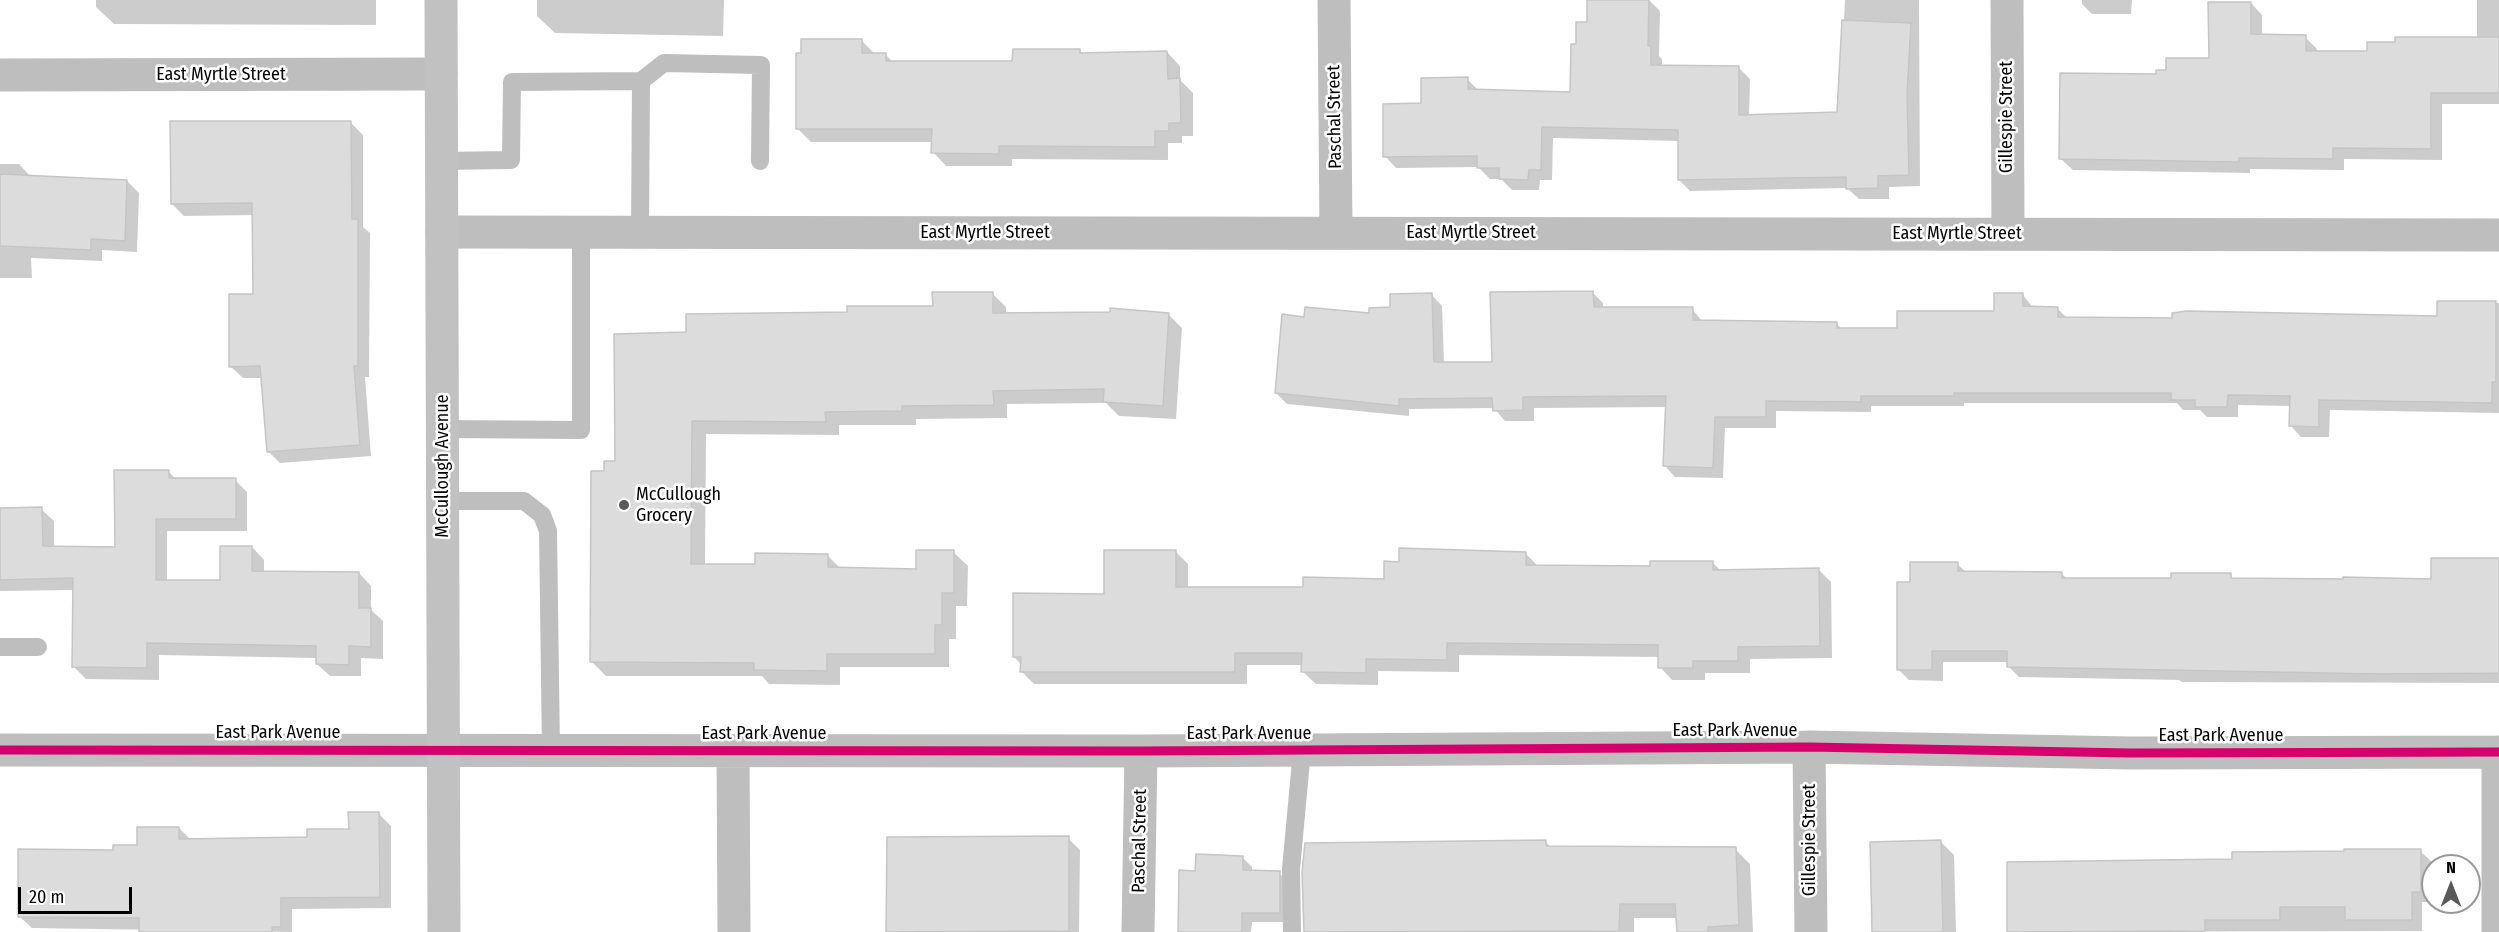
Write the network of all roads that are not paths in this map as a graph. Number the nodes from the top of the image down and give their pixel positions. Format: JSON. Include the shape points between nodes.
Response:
{"nodes":[{"id":1,"x":441,"y":0,"type":"edge"},
{"id":2,"x":1334,"y":0,"type":"edge"},
{"id":3,"x":2007,"y":0,"type":"edge"},
{"id":4,"x":441,"y":74,"type":"junction"},
{"id":5,"x":0,"y":75,"type":"edge"},
{"id":6,"x":641,"y":81,"type":"junction"},
{"id":7,"x":440,"y":161,"type":"junction"},
{"id":8,"x":760,"y":161,"type":"dead end"},
{"id":9,"x":442,"y":232,"type":"junction"},
{"id":10,"x":581,"y":232,"type":"junction"},
{"id":11,"x":640,"y":232,"type":"junction"},
{"id":12,"x":1336,"y":233,"type":"junction"},
{"id":13,"x":2008,"y":234,"type":"junction"},
{"id":14,"x":2499,"y":235,"type":"edge"},
{"id":15,"x":443,"y":429,"type":"junction"},
{"id":16,"x":443,"y":501,"type":"junction"},
{"id":17,"x":0,"y":647,"type":"edge"},
{"id":18,"x":38,"y":647,"type":"dead end"},
{"id":19,"x":1809,"y":747,"type":"junction"},
{"id":20,"x":0,"y":750,"type":"edge"},
{"id":21,"x":443,"y":750,"type":"junction"},
{"id":22,"x":1302,"y":750,"type":"junction"},
{"id":23,"x":551,"y":751,"type":"junction"},
{"id":24,"x":733,"y":751,"type":"junction"},
{"id":25,"x":1141,"y":751,"type":"junction"},
{"id":26,"x":2499,"y":752,"type":"edge"},
{"id":27,"x":444,"y":932,"type":"edge"},
{"id":28,"x":734,"y":932,"type":"edge"},
{"id":29,"x":1138,"y":932,"type":"edge"},
{"id":30,"x":1292,"y":932,"type":"edge"},
{"id":31,"x":1811,"y":932,"type":"edge"},
{"id":32,"x":2498,"y":932,"type":"edge"}],
"edges":[{"from":1,"to":4,"type":"main road","name":"McCullough Avenue"},
{"from":2,"to":12,"type":"street","name":"Paschal Street"},
{"from":3,"to":13,"type":"street","name":"Gillespie Street"},
{"from":4,"to":5,"type":"street","name":"East Myrtle Street"},
{"from":4,"to":7,"type":"main road","name":"McCullough Avenue"},
{"from":6,"to":7,"type":"lane","via":[[512,82],[511,160]]},
{"from":6,"to":8,"type":"lane","via":[[664,63],[761,65]]},
{"from":6,"to":11,"type":"lane"},
{"from":7,"to":9,"type":"main road","name":"McCullough Avenue"},
{"from":9,"to":10,"type":"street","name":"East Myrtle Street"},
{"from":9,"to":15,"type":"main road","name":"McCullough Avenue"},
{"from":10,"to":11,"type":"street","name":"East Myrtle Street"},
{"from":10,"to":15,"type":"lane","via":[[581,430]]},
{"from":11,"to":12,"type":"street","name":"East Myrtle Street"},
{"from":12,"to":13,"type":"street","name":"East Myrtle Street"},
{"from":13,"to":14,"type":"street","name":"East Myrtle Street"},
{"from":15,"to":16,"type":"main road","name":"McCullough Avenue"},
{"from":16,"to":21,"type":"main road","name":"McCullough Avenue"},
{"from":16,"to":23,"type":"lane","via":[[525,501],[542,515],[548,531]]},
{"from":17,"to":18,"type":"lane"},
{"from":19,"to":22,"type":"street","name":"East Park Avenue"},
{"from":19,"to":26,"type":"street","name":"East Park Avenue","via":[[2130,753]]},
{"from":19,"to":31,"type":"street","name":"Gillespie Street"},
{"from":20,"to":21,"type":"street","name":"East Park Avenue"},
{"from":21,"to":23,"type":"street","name":"East Park Avenue"},
{"from":21,"to":27,"type":"main road","name":"McCullough Avenue"},
{"from":22,"to":25,"type":"street","name":"East Park Avenue"},
{"from":22,"to":30,"type":"lane","via":[[1291,869]]},
{"from":23,"to":24,"type":"street","name":"East Park Avenue"},
{"from":24,"to":25,"type":"street","name":"East Park Avenue"},
{"from":24,"to":28,"type":"street"},
{"from":25,"to":29,"type":"street","name":"Paschal Street"},
{"from":26,"to":32,"type":"street"}]}
